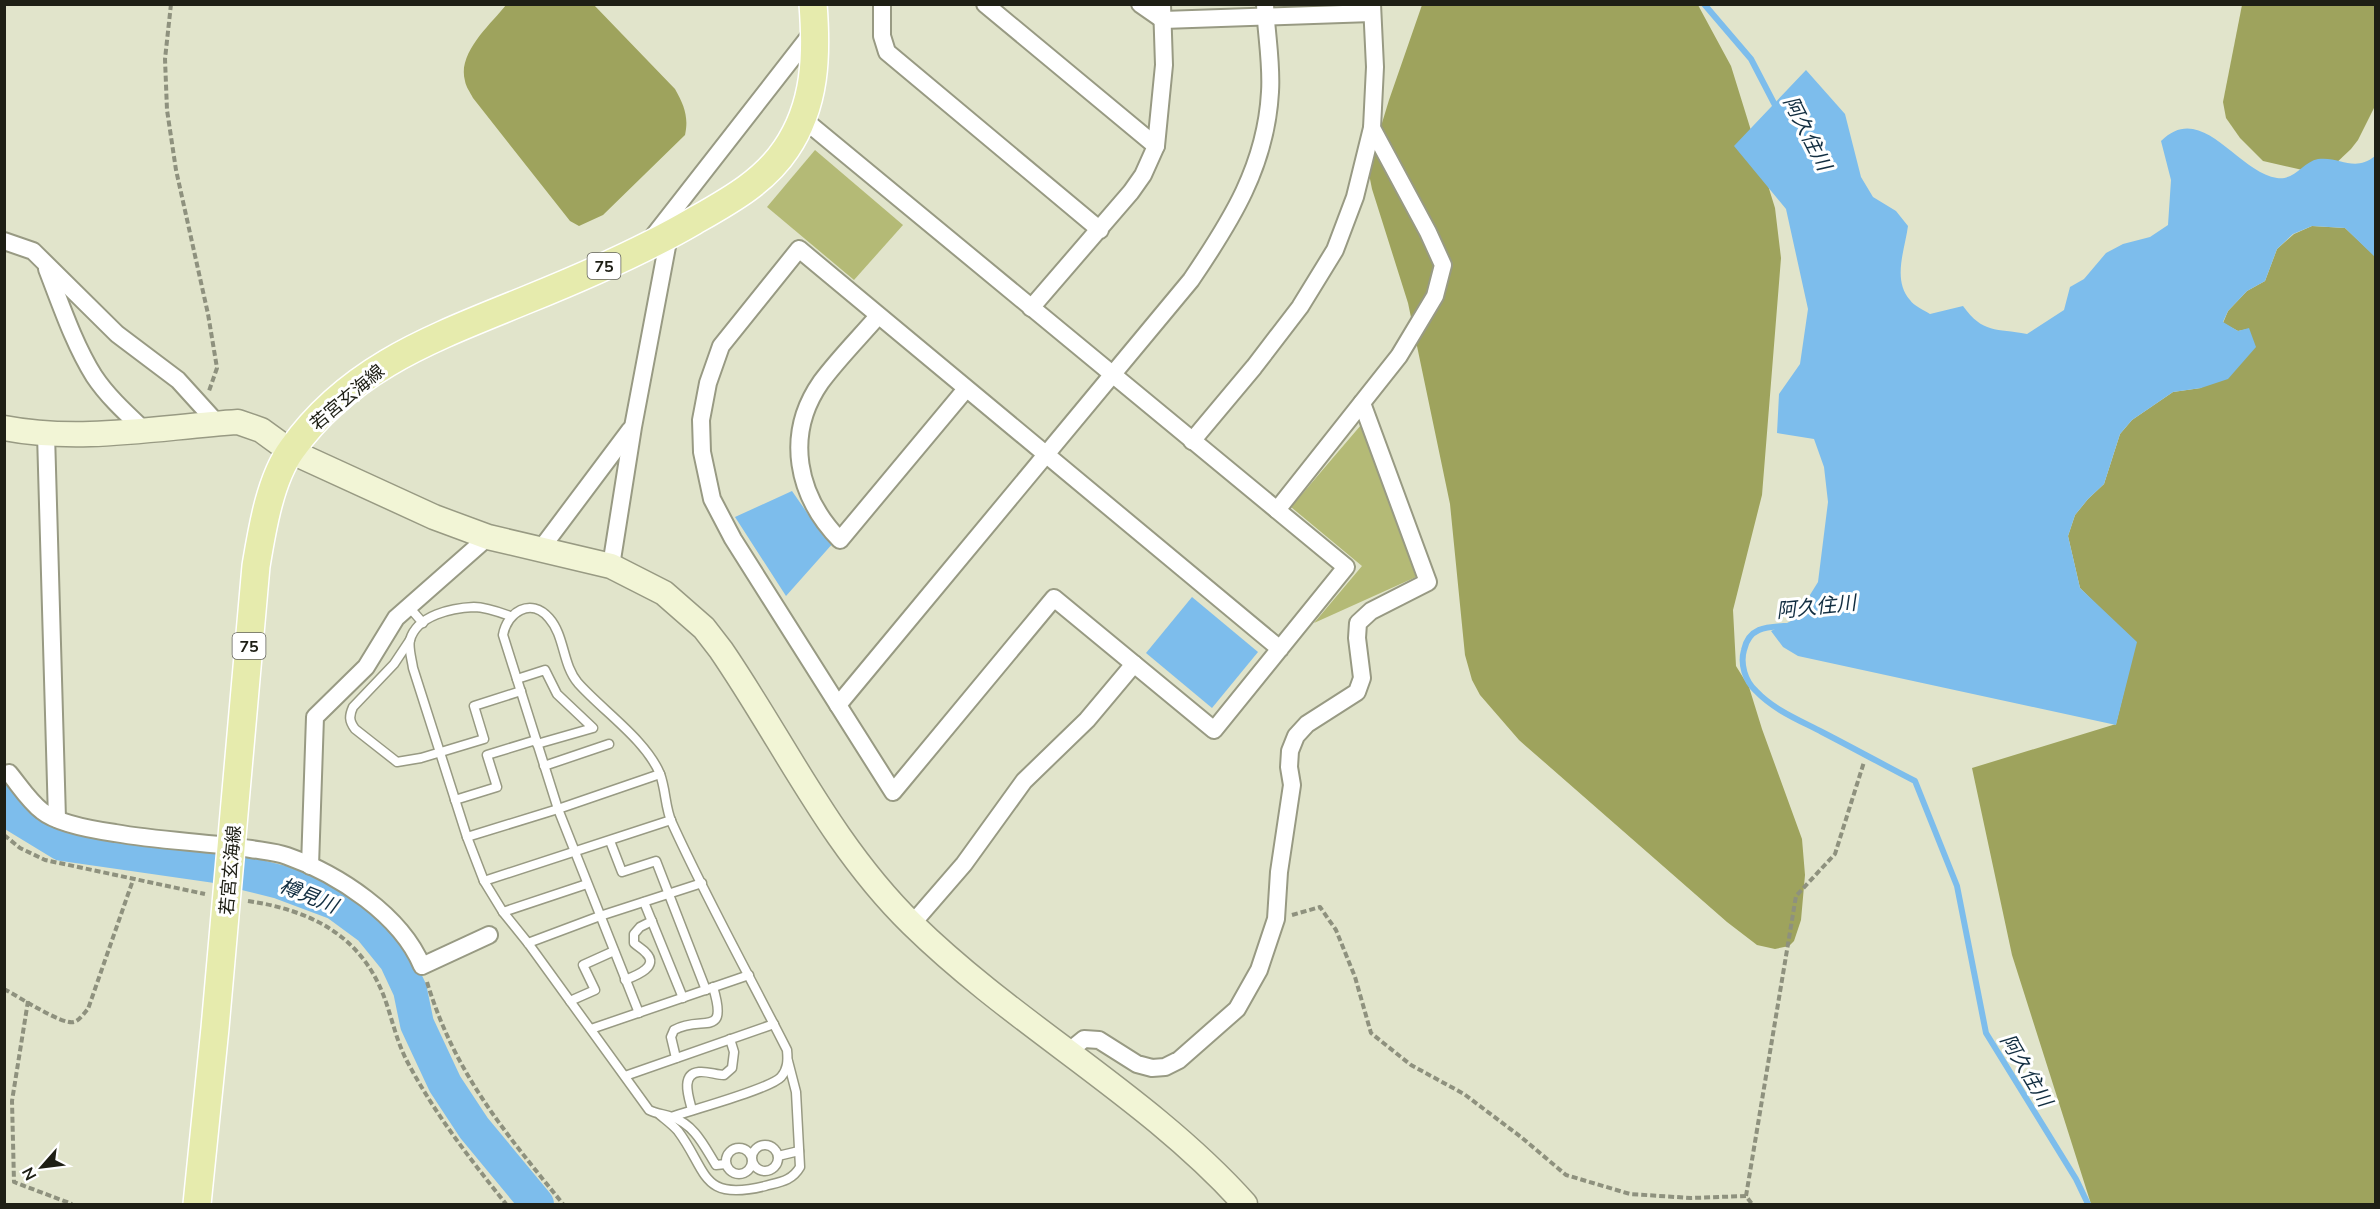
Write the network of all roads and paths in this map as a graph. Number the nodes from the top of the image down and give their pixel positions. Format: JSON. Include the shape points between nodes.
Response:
{"nodes":[{"id":1,"x":171,"y":4,"type":"edge"},
{"id":2,"x":882,"y":4,"type":"edge"},
{"id":3,"x":985,"y":4,"type":"edge"},
{"id":4,"x":1140,"y":4,"type":"edge"},
{"id":5,"x":1372,"y":9,"type":"edge"},
{"id":6,"x":1265,"y":11,"type":"edge"},
{"id":7,"x":1163,"y":12,"type":"edge"},
{"id":8,"x":814,"y":16,"type":"edge"},
{"id":9,"x":802,"y":118,"type":"junction"},
{"id":10,"x":1372,"y":128,"type":"junction"},
{"id":11,"x":1156,"y":146,"type":"junction"},
{"id":12,"x":1100,"y":230,"type":"junction"},
{"id":13,"x":669,"y":236,"type":"junction"},
{"id":14,"x":4,"y":241,"type":"edge"},
{"id":15,"x":645,"y":249,"type":"junction"},
{"id":16,"x":45,"y":263,"type":"junction"},
{"id":17,"x":1031,"y":308,"type":"junction"},
{"id":18,"x":878,"y":316,"type":"junction"},
{"id":19,"x":1112,"y":374,"type":"junction"},
{"id":20,"x":966,"y":389,"type":"junction"},
{"id":21,"x":1362,"y":403,"type":"junction"},
{"id":22,"x":210,"y":416,"type":"junction"},
{"id":23,"x":633,"y":427,"type":"junction"},
{"id":24,"x":4,"y":428,"type":"edge"},
{"id":25,"x":145,"y":431,"type":"junction"},
{"id":26,"x":46,"y":434,"type":"junction"},
{"id":27,"x":1192,"y":441,"type":"junction"},
{"id":28,"x":290,"y":451,"type":"junction"},
{"id":29,"x":1046,"y":455,"type":"junction"},
{"id":30,"x":1277,"y":510,"type":"junction"},
{"id":31,"x":488,"y":537,"type":"junction"},
{"id":32,"x":540,"y":550,"type":"junction"},
{"id":33,"x":611,"y":566,"type":"junction"},
{"id":34,"x":409,"y":607,"type":"junction"},
{"id":35,"x":510,"y":616,"type":"junction"},
{"id":36,"x":423,"y":623,"type":"junction"},
{"id":37,"x":411,"y":640,"type":"junction"},
{"id":38,"x":1280,"y":649,"type":"junction"},
{"id":39,"x":1134,"y":664,"type":"junction"},
{"id":40,"x":517,"y":679,"type":"junction"},
{"id":41,"x":521,"y":691,"type":"junction"},
{"id":42,"x":838,"y":705,"type":"junction"},
{"id":43,"x":537,"y":742,"type":"junction"},
{"id":44,"x":609,"y":744,"type":"dead end"},
{"id":45,"x":441,"y":753,"type":"junction"},
{"id":46,"x":1864,"y":762,"type":"dead end"},
{"id":47,"x":544,"y":766,"type":"junction"},
{"id":48,"x":9,"y":772,"type":"dead end"},
{"id":49,"x":660,"y":774,"type":"junction"},
{"id":50,"x":455,"y":800,"type":"junction"},
{"id":51,"x":558,"y":809,"type":"junction"},
{"id":52,"x":57,"y":819,"type":"junction"},
{"id":53,"x":671,"y":820,"type":"junction"},
{"id":54,"x":4,"y":835,"type":"edge"},
{"id":55,"x":467,"y":837,"type":"junction"},
{"id":56,"x":609,"y":841,"type":"junction"},
{"id":57,"x":232,"y":850,"type":"junction"},
{"id":58,"x":574,"y":852,"type":"junction"},
{"id":59,"x":310,"y":867,"type":"junction"},
{"id":60,"x":133,"y":880,"type":"junction"},
{"id":61,"x":484,"y":881,"type":"junction"},
{"id":62,"x":702,"y":883,"type":"junction"},
{"id":63,"x":587,"y":884,"type":"junction"},
{"id":64,"x":228,"y":892,"type":"junction"},
{"id":65,"x":668,"y":894,"type":"junction"},
{"id":66,"x":644,"y":902,"type":"junction"},
{"id":67,"x":503,"y":912,"type":"junction"},
{"id":68,"x":600,"y":916,"type":"junction"},
{"id":69,"x":1276,"y":919,"type":"junction"},
{"id":70,"x":652,"y":921,"type":"junction"},
{"id":71,"x":912,"y":924,"type":"junction"},
{"id":72,"x":489,"y":935,"type":"dead end"},
{"id":73,"x":528,"y":942,"type":"junction"},
{"id":74,"x":614,"y":951,"type":"junction"},
{"id":75,"x":422,"y":966,"type":"junction"},
{"id":76,"x":749,"y":975,"type":"junction"},
{"id":77,"x":625,"y":980,"type":"junction"},
{"id":78,"x":4,"y":989,"type":"edge"},
{"id":79,"x":709,"y":989,"type":"junction"},
{"id":80,"x":682,"y":998,"type":"junction"},
{"id":81,"x":570,"y":1001,"type":"junction"},
{"id":82,"x":28,"y":1002,"type":"junction"},
{"id":83,"x":639,"y":1012,"type":"junction"},
{"id":84,"x":774,"y":1024,"type":"junction"},
{"id":85,"x":591,"y":1029,"type":"junction"},
{"id":86,"x":730,"y":1039,"type":"junction"},
{"id":87,"x":1068,"y":1052,"type":"junction"},
{"id":88,"x":676,"y":1058,"type":"junction"},
{"id":89,"x":788,"y":1061,"type":"junction"},
{"id":90,"x":625,"y":1076,"type":"junction"},
{"id":91,"x":692,"y":1110,"type":"junction"},
{"id":92,"x":660,"y":1115,"type":"junction"},
{"id":93,"x":671,"y":1117,"type":"junction"},
{"id":94,"x":799,"y":1151,"type":"junction"},
{"id":95,"x":778,"y":1156,"type":"junction"},
{"id":96,"x":752,"y":1160,"type":"junction"},
{"id":97,"x":726,"y":1164,"type":"junction"},
{"id":98,"x":1746,"y":1196,"type":"junction"},
{"id":99,"x":72,"y":1204,"type":"edge"},
{"id":100,"x":197,"y":1204,"type":"edge"},
{"id":101,"x":506,"y":1204,"type":"edge"},
{"id":102,"x":563,"y":1204,"type":"edge"},
{"id":103,"x":1245,"y":1204,"type":"edge"},
{"id":104,"x":1752,"y":1204,"type":"edge"}],
"edges":[{"from":1,"to":22,"type":"path","via":[[165,59],[167,110],[217,368]]},
{"from":2,"to":12,"type":"street","via":[[882,36],[887,52]]},
{"from":3,"to":11,"type":"street"},
{"from":4,"to":7,"type":"street"},
{"from":5,"to":6,"type":"street"},
{"from":5,"to":10,"type":"street"},
{"from":6,"to":7,"type":"street"},
{"from":6,"to":19,"type":"street","via":[[1270,92],[1254,171],[1228,225],[1191,280]]},
{"from":7,"to":11,"type":"street","via":[[1164,65]]},
{"from":8,"to":9,"type":"main road","name":"若宮玄海線","number":"75","via":[[811,95]]},
{"from":8,"to":15,"type":"street"},
{"from":9,"to":13,"type":"main road","name":"若宮玄海線","number":"75","via":[[787,148],[753,185]]},
{"from":9,"to":17,"type":"street"},
{"from":10,"to":21,"type":"street","via":[[1443,265],[1435,296],[1399,356]]},
{"from":10,"to":27,"type":"street","via":[[1356,197],[1335,250],[1294,315]]},
{"from":11,"to":12,"type":"street","via":[[1143,176]]},
{"from":12,"to":17,"type":"street"},
{"from":13,"to":15,"type":"main road","name":"若宮玄海線","number":"75"},
{"from":13,"to":23,"type":"street"},
{"from":14,"to":16,"type":"street","via":[[33,251]]},
{"from":15,"to":28,"type":"main road","name":"若宮玄海線","number":"75","via":[[400,354],[369,373],[336,401]]},
{"from":16,"to":22,"type":"street","via":[[117,334],[178,380]]},
{"from":16,"to":25,"type":"street","via":[[94,376]]},
{"from":17,"to":19,"type":"street"},
{"from":18,"to":20,"type":"street"},
{"from":18,"to":20,"type":"street","via":[[820,383],[801,428],[800,471],[808,494],[824,523],[840,540]]},
{"from":18,"to":42,"type":"street","via":[[799,249],[721,346],[701,420],[702,452],[712,499]]},
{"from":19,"to":27,"type":"street"},
{"from":19,"to":29,"type":"street"},
{"from":20,"to":29,"type":"street"},
{"from":21,"to":30,"type":"street"},
{"from":21,"to":69,"type":"street","via":[[1428,582],[1371,611],[1358,623],[1356,638],[1362,678],[1357,692],[1307,724],[1296,736],[1290,751],[1292,785]]},
{"from":22,"to":25,"type":"street"},
{"from":22,"to":28,"type":"street","via":[[261,430]]},
{"from":23,"to":32,"type":"street"},
{"from":23,"to":33,"type":"street"},
{"from":24,"to":26,"type":"street"},
{"from":25,"to":26,"type":"street"},
{"from":26,"to":52,"type":"street"},
{"from":27,"to":30,"type":"street"},
{"from":28,"to":31,"type":"street","via":[[434,517]]},
{"from":28,"to":57,"type":"main road","name":"若宮玄海線","number":"75","via":[[268,504],[256,566]]},
{"from":29,"to":38,"type":"street"},
{"from":29,"to":42,"type":"street"},
{"from":30,"to":38,"type":"street","via":[[1346,567]]},
{"from":31,"to":32,"type":"street"},
{"from":31,"to":34,"type":"street"},
{"from":32,"to":33,"type":"street"},
{"from":33,"to":71,"type":"street","via":[[664,593],[704,628],[738,675],[846,848]]},
{"from":34,"to":36,"type":"lane"},
{"from":34,"to":59,"type":"street","via":[[396,618],[366,668],[315,717]]},
{"from":35,"to":36,"type":"lane","via":[[476,607],[440,613]]},
{"from":35,"to":40,"type":"lane","via":[[503,635]]},
{"from":35,"to":49,"type":"lane","via":[[528,608],[549,618],[569,670],[638,744]]},
{"from":36,"to":37,"type":"lane"},
{"from":37,"to":45,"type":"lane","via":[[413,668]]},
{"from":37,"to":45,"type":"lane","via":[[353,707],[351,723],[397,762]]},
{"from":38,"to":39,"type":"street","via":[[1214,730]]},
{"from":39,"to":42,"type":"street","via":[[1054,598],[893,792]]},
{"from":39,"to":71,"type":"street","via":[[1088,720],[1024,781],[964,864]]},
{"from":40,"to":41,"type":"lane"},
{"from":40,"to":43,"type":"lane","via":[[545,670],[557,694],[593,728]]},
{"from":41,"to":43,"type":"lane"},
{"from":41,"to":45,"type":"lane","via":[[474,706],[484,739]]},
{"from":43,"to":47,"type":"lane"},
{"from":43,"to":50,"type":"lane","via":[[487,754],[497,787]]},
{"from":44,"to":47,"type":"lane"},
{"from":45,"to":50,"type":"lane"},
{"from":46,"to":98,"type":"path","via":[[1835,854],[1796,896]]},
{"from":47,"to":51,"type":"lane"},
{"from":48,"to":52,"type":"street","via":[[42,811]]},
{"from":49,"to":51,"type":"lane"},
{"from":49,"to":53,"type":"lane"},
{"from":50,"to":55,"type":"lane"},
{"from":51,"to":55,"type":"lane"},
{"from":51,"to":58,"type":"lane"},
{"from":52,"to":57,"type":"street","via":[[141,838]]},
{"from":53,"to":56,"type":"lane"},
{"from":53,"to":62,"type":"lane"},
{"from":54,"to":60,"type":"path","via":[[45,860]]},
{"from":55,"to":61,"type":"lane"},
{"from":56,"to":58,"type":"lane"},
{"from":56,"to":65,"type":"lane","via":[[622,872],[656,861]]},
{"from":57,"to":59,"type":"street","via":[[286,855]]},
{"from":57,"to":64,"type":"main road","name":"若宮玄海線","number":"75"},
{"from":58,"to":61,"type":"lane"},
{"from":58,"to":63,"type":"lane"},
{"from":59,"to":75,"type":"street","via":[[374,903],[415,950]]},
{"from":60,"to":64,"type":"path"},
{"from":60,"to":82,"type":"path","via":[[88,1009],[71,1023]]},
{"from":61,"to":67,"type":"lane"},
{"from":62,"to":65,"type":"lane"},
{"from":62,"to":76,"type":"lane"},
{"from":63,"to":67,"type":"lane"},
{"from":63,"to":68,"type":"lane"},
{"from":64,"to":100,"type":"main road","name":"若宮玄海線","number":"75"},
{"from":64,"to":101,"type":"path","via":[[298,912],[340,935],[355,949],[383,993],[406,1060],[429,1099],[453,1137]]},
{"from":65,"to":66,"type":"lane"},
{"from":65,"to":79,"type":"lane"},
{"from":66,"to":68,"type":"lane"},
{"from":66,"to":70,"type":"lane"},
{"from":67,"to":73,"type":"lane"},
{"from":68,"to":73,"type":"lane"},
{"from":68,"to":74,"type":"lane"},
{"from":69,"to":87,"type":"street","via":[[1259,970],[1237,1009],[1179,1060],[1152,1068],[1137,1064],[1099,1040],[1084,1040]]},
{"from":69,"to":98,"type":"path","via":[[1320,907],[1336,930],[1356,977],[1371,1033],[1411,1065],[1464,1094],[1566,1175],[1629,1194]]},
{"from":70,"to":77,"type":"lane","via":[[633,934],[634,943],[650,959],[649,967]]},
{"from":70,"to":80,"type":"lane"},
{"from":71,"to":87,"type":"street","via":[[985,991]]},
{"from":72,"to":75,"type":"street"},
{"from":73,"to":81,"type":"lane"},
{"from":74,"to":77,"type":"lane"},
{"from":74,"to":81,"type":"lane","via":[[583,965],[595,990]]},
{"from":75,"to":102,"type":"path","via":[[438,1018],[468,1079],[495,1120]]},
{"from":76,"to":79,"type":"lane"},
{"from":76,"to":84,"type":"lane"},
{"from":77,"to":83,"type":"lane"},
{"from":78,"to":82,"type":"path"},
{"from":79,"to":80,"type":"lane"},
{"from":79,"to":88,"type":"lane","via":[[719,1014],[705,1024],[691,1023],[674,1030],[671,1037]]},
{"from":80,"to":83,"type":"lane"},
{"from":81,"to":85,"type":"lane"},
{"from":82,"to":99,"type":"path","via":[[12,1101],[14,1182]]},
{"from":83,"to":85,"type":"lane"},
{"from":84,"to":86,"type":"lane"},
{"from":84,"to":89,"type":"lane"},
{"from":85,"to":90,"type":"lane"},
{"from":86,"to":88,"type":"lane"},
{"from":86,"to":91,"type":"lane","via":[[734,1052],[732,1068],[724,1075],[699,1072],[687,1082]]},
{"from":87,"to":103,"type":"street","via":[[1180,1140]]},
{"from":88,"to":90,"type":"lane"},
{"from":89,"to":91,"type":"lane","via":[[785,1071],[771,1084]]},
{"from":89,"to":94,"type":"lane","via":[[796,1092]]},
{"from":90,"to":92,"type":"lane","via":[[649,1110]]},
{"from":91,"to":93,"type":"lane"},
{"from":92,"to":93,"type":"lane"},
{"from":92,"to":94,"type":"lane","via":[[677,1130],[708,1180],[730,1191],[741,1192],[789,1179],[800,1167]]},
{"from":93,"to":97,"type":"lane","via":[[692,1128],[716,1165]]},
{"from":94,"to":95,"type":"lane"},
{"from":95,"to":96,"type":"lane","via":[[771,1146],[762,1146],[755,1150]]},
{"from":95,"to":96,"type":"lane","via":[[775,1168],[767,1172],[759,1170]]},
{"from":96,"to":97,"type":"lane","via":[[749,1168],[739,1174],[731,1172]]},
{"from":96,"to":97,"type":"lane","via":[[748,1152],[736,1149],[727,1156]]},
{"from":98,"to":104,"type":"path"}]}
